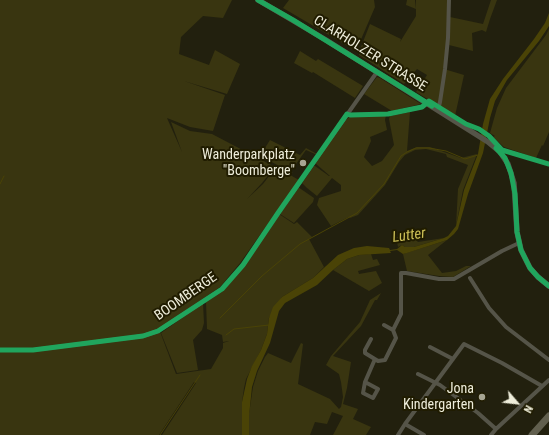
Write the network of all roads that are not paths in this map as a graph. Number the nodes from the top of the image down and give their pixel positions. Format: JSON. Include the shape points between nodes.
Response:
{"nodes":[{"id":1,"x":258,"y":0,"type":"edge"},
{"id":2,"x":449,"y":0,"type":"edge"},
{"id":3,"x":377,"y":72,"type":"junction"},
{"id":4,"x":427,"y":103,"type":"junction"},
{"id":5,"x":438,"y":110,"type":"junction"},
{"id":6,"x":347,"y":114,"type":"junction"},
{"id":7,"x":519,"y":243,"type":"junction"},
{"id":8,"x":470,"y":278,"type":"dead end"},
{"id":9,"x":549,"y":286,"type":"edge"},
{"id":10,"x":384,"y":325,"type":"dead end"},
{"id":11,"x":393,"y":330,"type":"junction"},
{"id":12,"x":371,"y":339,"type":"dead end"},
{"id":13,"x":430,"y":347,"type":"dead end"},
{"id":14,"x":0,"y":350,"type":"edge"},
{"id":15,"x":374,"y":359,"type":"junction"},
{"id":16,"x":453,"y":359,"type":"junction"},
{"id":17,"x":549,"y":360,"type":"edge"},
{"id":18,"x":418,"y":374,"type":"dead end"},
{"id":19,"x":549,"y":380,"type":"edge"},
{"id":20,"x":365,"y":382,"type":"dead end"},
{"id":21,"x":436,"y":382,"type":"junction"},
{"id":22,"x":542,"y":386,"type":"junction"},
{"id":23,"x":549,"y":416,"type":"edge"},
{"id":24,"x":405,"y":424,"type":"junction"},
{"id":25,"x":496,"y":428,"type":"junction"},
{"id":26,"x":398,"y":435,"type":"edge"},
{"id":27,"x":424,"y":435,"type":"edge"},
{"id":28,"x":490,"y":435,"type":"edge"},
{"id":29,"x":532,"y":435,"type":"edge"}],
"edges":[{"from":1,"to":3,"type":"street","name":"CLARHOLZER STRASSE"},
{"from":2,"to":5,"type":"street","name":"CLARHOLZER STRASSE","via":[[448,46]]},
{"from":3,"to":4,"type":"street","name":"CLARHOLZER STRASSE"},
{"from":3,"to":6,"type":"street","name":"BOOMBERGE"},
{"from":4,"to":5,"type":"street","name":"CLARHOLZER STRASSE"},
{"from":4,"to":6,"type":"street","name":"CLARHOLZER STRASSE","via":[[422,107],[388,114]]},
{"from":5,"to":7,"type":"street","name":"CLARHOLZER STRASSE","via":[[488,142],[505,158],[515,194]]},
{"from":6,"to":14,"type":"street","name":"BOOMBERGE","via":[[243,265],[222,289],[158,332],[33,350]]},
{"from":7,"to":9,"type":"street","name":"CLARHOLZER STRASSE","via":[[530,268]]},
{"from":7,"to":11,"type":"street","via":[[454,279],[401,273],[401,314]]},
{"from":8,"to":17,"type":"street","via":[[489,308],[506,327]]},
{"from":10,"to":11,"type":"street"},
{"from":11,"to":15,"type":"street","via":[[396,338],[385,360]]},
{"from":12,"to":15,"type":"street","via":[[365,352]]},
{"from":13,"to":16,"type":"street"},
{"from":15,"to":20,"type":"street"},
{"from":16,"to":21,"type":"street"},
{"from":16,"to":22,"type":"street","via":[[464,344]]},
{"from":18,"to":21,"type":"street"},
{"from":19,"to":22,"type":"street"},
{"from":21,"to":24,"type":"street"},
{"from":21,"to":25,"type":"street"},
{"from":22,"to":25,"type":"street"},
{"from":23,"to":29,"type":"main road"},
{"from":24,"to":26,"type":"street"},
{"from":24,"to":27,"type":"street"},
{"from":25,"to":28,"type":"street"}]}
